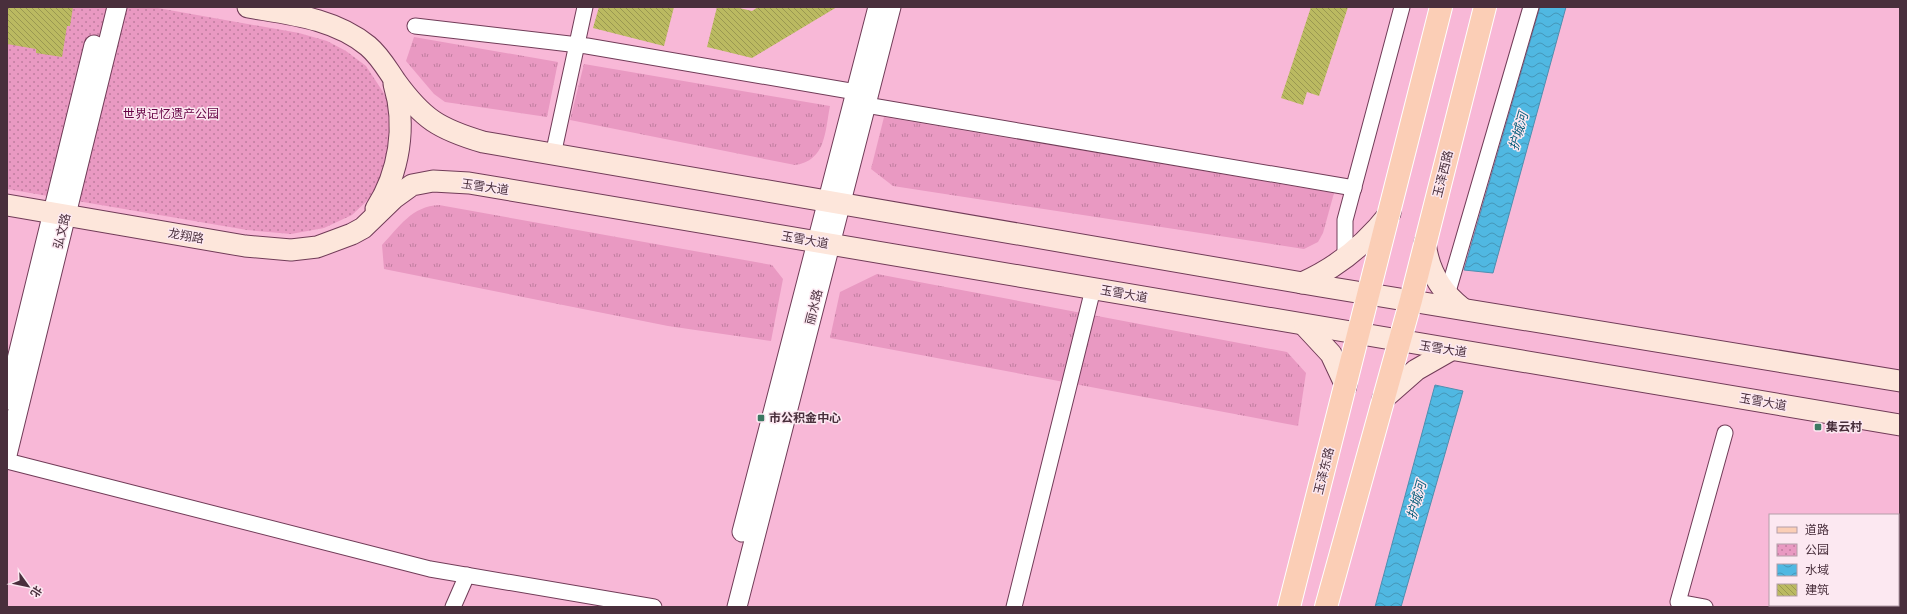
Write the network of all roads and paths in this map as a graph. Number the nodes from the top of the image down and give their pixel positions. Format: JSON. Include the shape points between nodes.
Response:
{"nodes":[{"id":1,"x":103,"y":7,"type":"edge"},
{"id":2,"x":117,"y":7,"type":"edge"},
{"id":3,"x":248,"y":7,"type":"edge"},
{"id":4,"x":585,"y":7,"type":"edge"},
{"id":5,"x":878,"y":7,"type":"edge"},
{"id":6,"x":892,"y":7,"type":"edge"},
{"id":7,"x":1402,"y":7,"type":"edge"},
{"id":8,"x":1442,"y":7,"type":"edge"},
{"id":9,"x":1485,"y":7,"type":"edge"},
{"id":10,"x":1531,"y":7,"type":"edge"},
{"id":11,"x":415,"y":26,"type":"dead end"},
{"id":12,"x":577,"y":45,"type":"junction"},
{"id":13,"x":391,"y":75,"type":"junction"},
{"id":14,"x":861,"y":98,"type":"junction"},
{"id":15,"x":553,"y":155,"type":"junction"},
{"id":16,"x":1354,"y":188,"type":"junction"},
{"id":17,"x":834,"y":203,"type":"junction"},
{"id":18,"x":7,"y":205,"type":"edge"},
{"id":19,"x":1390,"y":212,"type":"junction"},
{"id":20,"x":59,"y":214,"type":"junction"},
{"id":21,"x":363,"y":228,"type":"junction"},
{"id":22,"x":1425,"y":242,"type":"junction"},
{"id":23,"x":824,"y":243,"type":"junction"},
{"id":24,"x":1345,"y":258,"type":"junction"},
{"id":25,"x":1302,"y":283,"type":"junction"},
{"id":26,"x":1093,"y":289,"type":"junction"},
{"id":27,"x":1370,"y":294,"type":"junction"},
{"id":28,"x":1411,"y":300,"type":"junction"},
{"id":29,"x":1455,"y":302,"type":"junction"},
{"id":30,"x":1305,"y":326,"type":"junction"},
{"id":31,"x":1359,"y":335,"type":"junction"},
{"id":32,"x":1400,"y":341,"type":"junction"},
{"id":33,"x":1451,"y":350,"type":"junction"},
{"id":34,"x":1900,"y":381,"type":"edge"},
{"id":35,"x":1346,"y":386,"type":"junction"},
{"id":36,"x":1384,"y":399,"type":"junction"},
{"id":37,"x":7,"y":400,"type":"edge"},
{"id":38,"x":1900,"y":425,"type":"edge"},
{"id":39,"x":1724,"y":432,"type":"dead end"},
{"id":40,"x":7,"y":456,"type":"edge"},
{"id":41,"x":7,"y":461,"type":"edge"},
{"id":42,"x":467,"y":575,"type":"junction"},
{"id":43,"x":1677,"y":604,"type":"edge"},
{"id":44,"x":453,"y":607,"type":"edge"},
{"id":45,"x":654,"y":607,"type":"edge"},
{"id":46,"x":723,"y":607,"type":"edge"},
{"id":47,"x":737,"y":607,"type":"edge"},
{"id":48,"x":1014,"y":607,"type":"edge"},
{"id":49,"x":1289,"y":607,"type":"edge"},
{"id":50,"x":1326,"y":607,"type":"edge"},
{"id":51,"x":1705,"y":607,"type":"edge"}],
"edges":[{"from":1,"to":20,"type":"street","name":"弘文路"},
{"from":2,"to":20,"type":"street","name":"弘文路"},
{"from":3,"to":13,"type":"main road","via":[[318,20],[344,31],[367,45]]},
{"from":4,"to":12,"type":"street"},
{"from":5,"to":14,"type":"street","name":"丽水路"},
{"from":6,"to":14,"type":"street","name":"丽水路"},
{"from":7,"to":16,"type":"street"},
{"from":8,"to":19,"type":"main road"},
{"from":9,"to":22,"type":"main road","name":"玉泽西路"},
{"from":10,"to":29,"type":"street"},
{"from":11,"to":12,"type":"street"},
{"from":12,"to":14,"type":"street"},
{"from":12,"to":15,"type":"street"},
{"from":13,"to":15,"type":"main road","via":[[416,108],[441,127],[483,142]]},
{"from":13,"to":21,"type":"main road","via":[[399,106],[398,155],[382,201]]},
{"from":14,"to":16,"type":"street"},
{"from":14,"to":17,"type":"street","name":"丽水路"},
{"from":15,"to":17,"type":"main road"},
{"from":16,"to":24,"type":"street","via":[[1345,220]]},
{"from":17,"to":23,"type":"street","name":"丽水路"},
{"from":17,"to":25,"type":"main road"},
{"from":18,"to":20,"type":"main road","name":"龙翔路"},
{"from":19,"to":24,"type":"main road","via":[[1366,240]]},
{"from":19,"to":27,"type":"main road"},
{"from":20,"to":21,"type":"main road","name":"龙翔路","via":[[279,250],[317,247],[341,240]]},
{"from":20,"to":37,"type":"street","name":"弘文路"},
{"from":20,"to":40,"type":"street","name":"弘文路"},
{"from":21,"to":23,"type":"main road","name":"玉雪大道","via":[[394,198],[412,185],[432,180],[469,183]]},
{"from":22,"to":28,"type":"main road","name":"玉泽西路"},
{"from":22,"to":29,"type":"main road","via":[[1433,274]]},
{"from":23,"to":26,"type":"main road","name":"玉雪大道"},
{"from":23,"to":46,"type":"street","name":"丽水路"},
{"from":23,"to":47,"type":"street","name":"丽水路"},
{"from":24,"to":25,"type":"main road"},
{"from":25,"to":27,"type":"main road"},
{"from":26,"to":30,"type":"main road","name":"玉雪大道"},
{"from":26,"to":48,"type":"street"},
{"from":27,"to":28,"type":"main road"},
{"from":27,"to":31,"type":"main road"},
{"from":28,"to":29,"type":"main road"},
{"from":28,"to":32,"type":"main road","name":"玉泽西路"},
{"from":29,"to":34,"type":"main road"},
{"from":30,"to":31,"type":"main road","name":"玉雪大道"},
{"from":30,"to":35,"type":"main road","via":[[1331,354]]},
{"from":31,"to":32,"type":"main road","name":"玉雪大道"},
{"from":31,"to":35,"type":"main road","name":"玉泽东路"},
{"from":32,"to":33,"type":"main road","name":"玉雪大道"},
{"from":32,"to":36,"type":"main road"},
{"from":33,"to":36,"type":"main road","via":[[1416,370]]},
{"from":33,"to":38,"type":"main road","name":"玉雪大道"},
{"from":35,"to":49,"type":"main road","name":"玉泽东路"},
{"from":36,"to":50,"type":"main road"},
{"from":39,"to":43,"type":"street"},
{"from":41,"to":42,"type":"street","via":[[430,569]]},
{"from":42,"to":44,"type":"street"},
{"from":42,"to":45,"type":"street"},
{"from":43,"to":51,"type":"street"}]}
